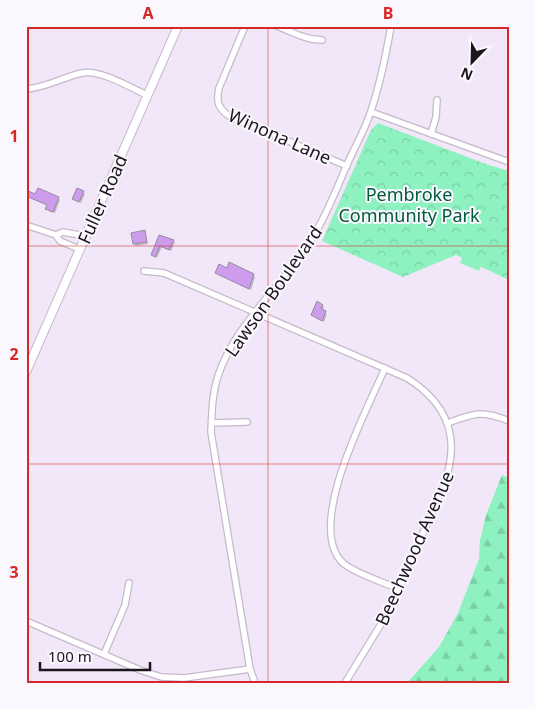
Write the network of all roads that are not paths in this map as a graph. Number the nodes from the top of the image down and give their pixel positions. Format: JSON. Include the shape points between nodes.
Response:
{"nodes":[{"id":1,"x":178,"y":26,"type":"edge"},
{"id":2,"x":245,"y":26,"type":"edge"},
{"id":3,"x":278,"y":26,"type":"edge"},
{"id":4,"x":391,"y":26,"type":"edge"},
{"id":5,"x":322,"y":40,"type":"dead end"},
{"id":6,"x":26,"y":89,"type":"edge"},
{"id":7,"x":147,"y":95,"type":"junction"},
{"id":8,"x":437,"y":100,"type":"dead end"},
{"id":9,"x":371,"y":112,"type":"junction"},
{"id":10,"x":431,"y":134,"type":"junction"},
{"id":11,"x":509,"y":162,"type":"edge"},
{"id":12,"x":347,"y":166,"type":"junction"},
{"id":13,"x":26,"y":225,"type":"edge"},
{"id":14,"x":56,"y":235,"type":"junction"},
{"id":15,"x":85,"y":236,"type":"junction"},
{"id":16,"x":80,"y":249,"type":"junction"},
{"id":17,"x":144,"y":270,"type":"dead end"},
{"id":18,"x":254,"y":312,"type":"junction"},
{"id":19,"x":385,"y":368,"type":"junction"},
{"id":20,"x":26,"y":372,"type":"edge"},
{"id":21,"x":509,"y":421,"type":"edge"},
{"id":22,"x":247,"y":422,"type":"dead end"},
{"id":23,"x":212,"y":423,"type":"junction"},
{"id":24,"x":448,"y":423,"type":"junction"},
{"id":25,"x":129,"y":583,"type":"dead end"},
{"id":26,"x":399,"y":589,"type":"junction"},
{"id":27,"x":26,"y":621,"type":"edge"},
{"id":28,"x":104,"y":654,"type":"junction"},
{"id":29,"x":250,"y":668,"type":"junction"},
{"id":30,"x":255,"y":683,"type":"edge"},
{"id":31,"x":345,"y":683,"type":"edge"}],
"edges":[{"from":1,"to":7,"type":"street","name":"Fuller Road"},
{"from":2,"to":12,"type":"street","name":"Winona Lane","via":[[216,99],[219,107],[229,116]]},
{"from":3,"to":5,"type":"street","via":[[308,39]]},
{"from":4,"to":9,"type":"street","name":"Lawson Boulevard"},
{"from":6,"to":7,"type":"street","via":[[87,72]]},
{"from":7,"to":15,"type":"street","name":"Fuller Road"},
{"from":8,"to":10,"type":"street"},
{"from":9,"to":10,"type":"street"},
{"from":9,"to":12,"type":"street","name":"Lawson Boulevard"},
{"from":10,"to":11,"type":"street"},
{"from":12,"to":18,"type":"street","name":"Lawson Boulevard","via":[[313,238]]},
{"from":13,"to":14,"type":"street"},
{"from":14,"to":15,"type":"street","via":[[63,232]]},
{"from":14,"to":16,"type":"street","via":[[60,241]]},
{"from":15,"to":16,"type":"street","name":"Fuller Road"},
{"from":16,"to":20,"type":"street","name":"Fuller Road"},
{"from":17,"to":18,"type":"street","name":"Beechwood Avenue","via":[[164,272]]},
{"from":18,"to":19,"type":"street","name":"Beechwood Avenue"},
{"from":18,"to":23,"type":"street","name":"Lawson Boulevard","via":[[222,364],[214,389]]},
{"from":19,"to":24,"type":"street","name":"Beechwood Avenue","via":[[408,378],[431,396]]},
{"from":19,"to":26,"type":"street","via":[[339,476],[333,499],[332,535],[335,551],[343,563]]},
{"from":21,"to":24,"type":"street","via":[[487,413],[472,414]]},
{"from":22,"to":23,"type":"street"},
{"from":23,"to":29,"type":"street","name":"Lawson Boulevard"},
{"from":24,"to":26,"type":"street","name":"Beechwood Avenue","via":[[452,458],[449,472]]},
{"from":25,"to":28,"type":"street","via":[[125,605]]},
{"from":26,"to":31,"type":"street","name":"Beechwood Avenue","via":[[384,622]]},
{"from":27,"to":28,"type":"street"},
{"from":28,"to":29,"type":"street","via":[[161,677],[184,678]]},
{"from":29,"to":30,"type":"street","name":"Lawson Boulevard"}]}
